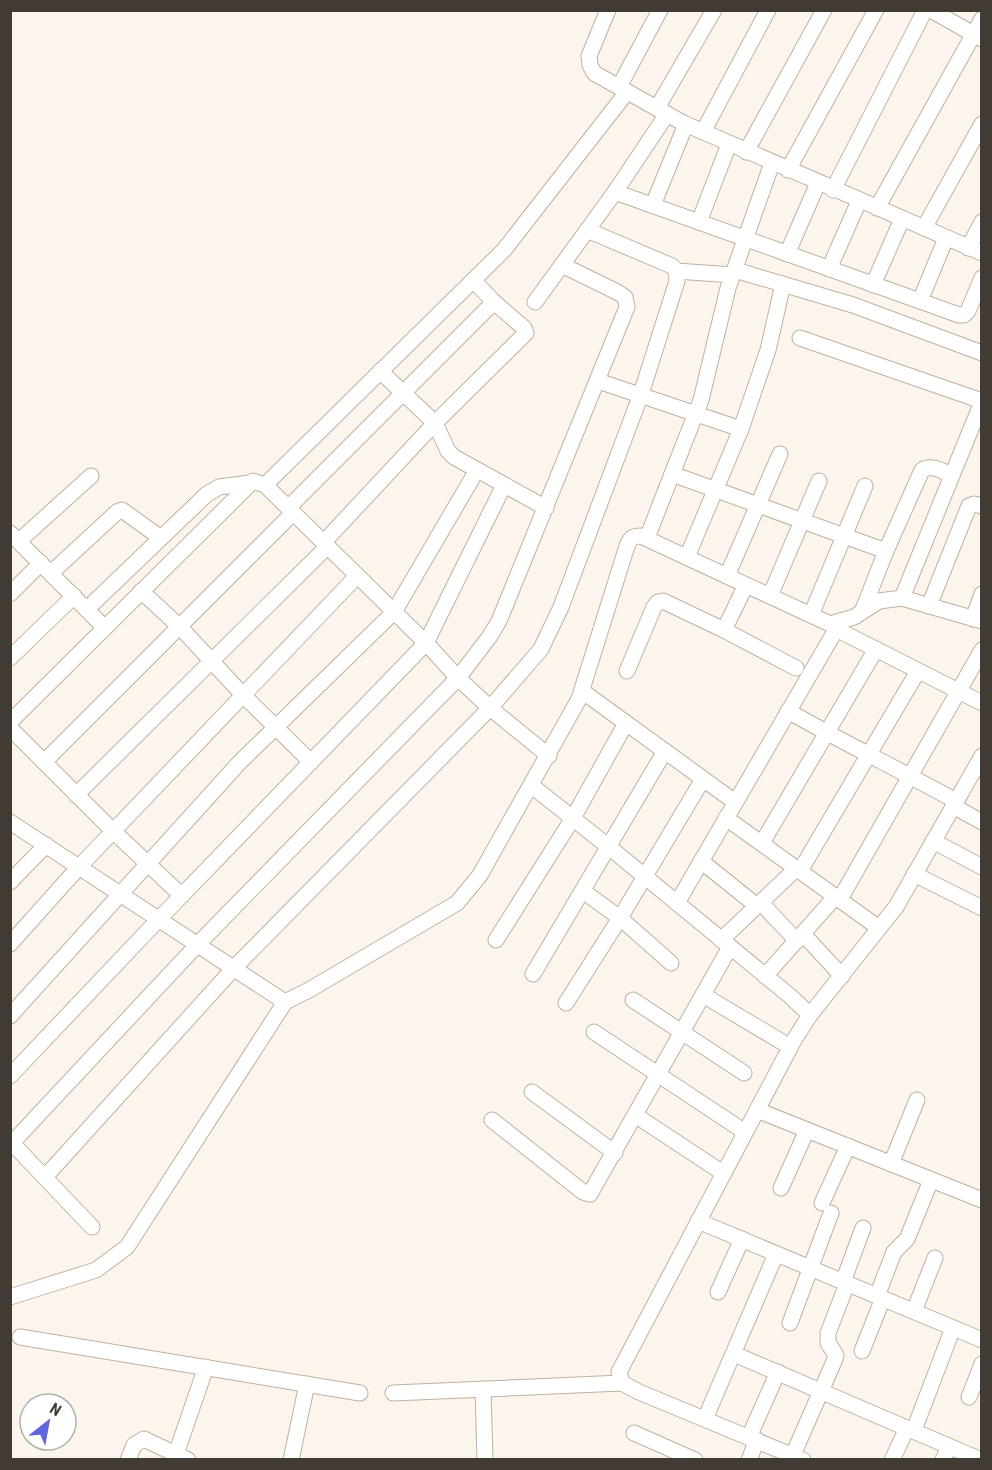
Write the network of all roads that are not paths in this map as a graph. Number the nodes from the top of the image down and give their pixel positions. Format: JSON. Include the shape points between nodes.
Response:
{"nodes":[{"id":1,"x":608,"y":10,"type":"edge"},
{"id":2,"x":660,"y":10,"type":"edge"},
{"id":3,"x":714,"y":10,"type":"edge"},
{"id":4,"x":768,"y":10,"type":"edge"},
{"id":5,"x":824,"y":10,"type":"edge"},
{"id":6,"x":876,"y":10,"type":"edge"},
{"id":7,"x":925,"y":10,"type":"edge"},
{"id":8,"x":931,"y":10,"type":"edge"},
{"id":9,"x":981,"y":19,"type":"edge"},
{"id":10,"x":977,"y":37,"type":"edge"},
{"id":11,"x":623,"y":89,"type":"junction"},
{"id":12,"x":662,"y":111,"type":"junction"},
{"id":13,"x":686,"y":124,"type":"junction"},
{"id":14,"x":981,"y":124,"type":"edge"},
{"id":15,"x":703,"y":132,"type":"junction"},
{"id":16,"x":729,"y":144,"type":"junction"},
{"id":17,"x":746,"y":152,"type":"junction"},
{"id":18,"x":772,"y":163,"type":"junction"},
{"id":19,"x":788,"y":170,"type":"junction"},
{"id":20,"x":818,"y":183,"type":"junction"},
{"id":21,"x":833,"y":190,"type":"junction"},
{"id":22,"x":615,"y":192,"type":"junction"},
{"id":23,"x":859,"y":201,"type":"junction"},
{"id":24,"x":653,"y":206,"type":"junction"},
{"id":25,"x":877,"y":208,"type":"junction"},
{"id":26,"x":902,"y":219,"type":"junction"},
{"id":27,"x":699,"y":222,"type":"junction"},
{"id":28,"x":981,"y":222,"type":"edge"},
{"id":29,"x":924,"y":228,"type":"junction"},
{"id":30,"x":587,"y":230,"type":"junction"},
{"id":31,"x":946,"y":238,"type":"junction"},
{"id":32,"x":746,"y":239,"type":"junction"},
{"id":33,"x":975,"y":250,"type":"edge"},
{"id":34,"x":788,"y":254,"type":"junction"},
{"id":35,"x":562,"y":265,"type":"junction"},
{"id":36,"x":829,"y":269,"type":"junction"},
{"id":37,"x":676,"y":271,"type":"junction"},
{"id":38,"x":734,"y":273,"type":"junction"},
{"id":39,"x":981,"y":278,"type":"edge"},
{"id":40,"x":473,"y":280,"type":"junction"},
{"id":41,"x":783,"y":284,"type":"junction"},
{"id":42,"x":873,"y":285,"type":"junction"},
{"id":43,"x":920,"y":301,"type":"junction"},
{"id":44,"x":494,"y":302,"type":"junction"},
{"id":45,"x":535,"y":302,"type":"dead end"},
{"id":46,"x":801,"y":338,"type":"dead end"},
{"id":47,"x":981,"y":352,"type":"edge"},
{"id":48,"x":380,"y":370,"type":"junction"},
{"id":49,"x":598,"y":381,"type":"junction"},
{"id":50,"x":404,"y":393,"type":"junction"},
{"id":51,"x":641,"y":394,"type":"junction"},
{"id":52,"x":981,"y":402,"type":"edge"},
{"id":53,"x":696,"y":413,"type":"junction"},
{"id":54,"x":435,"y":423,"type":"junction"},
{"id":55,"x":741,"y":429,"type":"junction"},
{"id":56,"x":780,"y":454,"type":"dead end"},
{"id":57,"x":477,"y":470,"type":"junction"},
{"id":58,"x":672,"y":474,"type":"junction"},
{"id":59,"x":951,"y":475,"type":"junction"},
{"id":60,"x":91,"y":476,"type":"dead end"},
{"id":61,"x":819,"y":481,"type":"dead end"},
{"id":62,"x":258,"y":484,"type":"junction"},
{"id":63,"x":504,"y":485,"type":"junction"},
{"id":64,"x":865,"y":486,"type":"dead end"},
{"id":65,"x":716,"y":490,"type":"junction"},
{"id":66,"x":758,"y":505,"type":"junction"},
{"id":67,"x":981,"y":506,"type":"edge"},
{"id":68,"x":546,"y":508,"type":"junction"},
{"id":69,"x":290,"y":511,"type":"junction"},
{"id":70,"x":802,"y":522,"type":"junction"},
{"id":71,"x":843,"y":536,"type":"junction"},
{"id":72,"x":15,"y":537,"type":"edge"},
{"id":73,"x":161,"y":538,"type":"junction"},
{"id":74,"x":647,"y":538,"type":"junction"},
{"id":75,"x":325,"y":545,"type":"junction"},
{"id":76,"x":886,"y":551,"type":"junction"},
{"id":77,"x":687,"y":557,"type":"junction"},
{"id":78,"x":46,"y":568,"type":"junction"},
{"id":79,"x":357,"y":576,"type":"junction"},
{"id":80,"x":727,"y":576,"type":"junction"},
{"id":81,"x":746,"y":585,"type":"junction"},
{"id":82,"x":141,"y":591,"type":"junction"},
{"id":83,"x":10,"y":594,"type":"edge"},
{"id":84,"x":981,"y":594,"type":"edge"},
{"id":85,"x":74,"y":596,"type":"junction"},
{"id":86,"x":770,"y":596,"type":"junction"},
{"id":87,"x":902,"y":597,"type":"junction"},
{"id":88,"x":929,"y":606,"type":"junction"},
{"id":89,"x":87,"y":609,"type":"junction"},
{"id":90,"x":394,"y":612,"type":"junction"},
{"id":91,"x":862,"y":612,"type":"junction"},
{"id":92,"x":811,"y":615,"type":"junction"},
{"id":93,"x":977,"y":620,"type":"edge"},
{"id":94,"x":839,"y":625,"type":"junction"},
{"id":95,"x":180,"y":627,"type":"junction"},
{"id":96,"x":105,"y":628,"type":"junction"},
{"id":97,"x":724,"y":630,"type":"junction"},
{"id":98,"x":426,"y":643,"type":"junction"},
{"id":99,"x":876,"y":649,"type":"junction"},
{"id":100,"x":981,"y":650,"type":"edge"},
{"id":101,"x":10,"y":658,"type":"edge"},
{"id":102,"x":211,"y":662,"type":"junction"},
{"id":103,"x":796,"y":668,"type":"dead end"},
{"id":104,"x":918,"y":670,"type":"junction"},
{"id":105,"x":627,"y":671,"type":"dead end"},
{"id":106,"x":458,"y":678,"type":"junction"},
{"id":107,"x":582,"y":691,"type":"junction"},
{"id":108,"x":959,"y":691,"type":"junction"},
{"id":109,"x":243,"y":695,"type":"junction"},
{"id":110,"x":981,"y":703,"type":"edge"},
{"id":111,"x":490,"y":708,"type":"junction"},
{"id":112,"x":788,"y":711,"type":"junction"},
{"id":113,"x":10,"y":722,"type":"edge"},
{"id":114,"x":626,"y":723,"type":"junction"},
{"id":115,"x":276,"y":727,"type":"junction"},
{"id":116,"x":10,"y":728,"type":"edge"},
{"id":117,"x":827,"y":733,"type":"junction"},
{"id":118,"x":665,"y":751,"type":"junction"},
{"id":119,"x":549,"y":756,"type":"junction"},
{"id":120,"x":867,"y":756,"type":"junction"},
{"id":121,"x":981,"y":756,"type":"edge"},
{"id":122,"x":44,"y":762,"type":"junction"},
{"id":123,"x":311,"y":762,"type":"junction"},
{"id":124,"x":910,"y":776,"type":"junction"},
{"id":125,"x":976,"y":776,"type":"edge"},
{"id":126,"x":703,"y":779,"type":"junction"},
{"id":127,"x":532,"y":786,"type":"junction"},
{"id":128,"x":76,"y":795,"type":"junction"},
{"id":129,"x":735,"y":802,"type":"junction"},
{"id":130,"x":954,"y":803,"type":"junction"},
{"id":131,"x":573,"y":818,"type":"junction"},
{"id":132,"x":726,"y":818,"type":"junction"},
{"id":133,"x":10,"y":822,"type":"edge"},
{"id":134,"x":981,"y":822,"type":"edge"},
{"id":135,"x":113,"y":831,"type":"junction"},
{"id":136,"x":933,"y":841,"type":"junction"},
{"id":137,"x":762,"y":843,"type":"junction"},
{"id":138,"x":46,"y":845,"type":"junction"},
{"id":139,"x":609,"y":847,"type":"junction"},
{"id":140,"x":701,"y":861,"type":"junction"},
{"id":141,"x":148,"y":863,"type":"junction"},
{"id":142,"x":79,"y":867,"type":"junction"},
{"id":143,"x":981,"y":867,"type":"edge"},
{"id":144,"x":799,"y":870,"type":"junction"},
{"id":145,"x":914,"y":874,"type":"junction"},
{"id":146,"x":645,"y":877,"type":"junction"},
{"id":147,"x":10,"y":882,"type":"edge"},
{"id":148,"x":583,"y":891,"type":"junction"},
{"id":149,"x":121,"y":894,"type":"junction"},
{"id":150,"x":182,"y":895,"type":"junction"},
{"id":151,"x":838,"y":898,"type":"junction"},
{"id":152,"x":677,"y":903,"type":"junction"},
{"id":153,"x":759,"y":904,"type":"junction"},
{"id":154,"x":981,"y":908,"type":"edge"},
{"id":155,"x":620,"y":918,"type":"junction"},
{"id":156,"x":159,"y":919,"type":"junction"},
{"id":157,"x":879,"y":928,"type":"junction"},
{"id":158,"x":800,"y":937,"type":"junction"},
{"id":159,"x":496,"y":940,"type":"dead end"},
{"id":160,"x":10,"y":944,"type":"edge"},
{"id":161,"x":198,"y":944,"type":"junction"},
{"id":162,"x":725,"y":944,"type":"junction"},
{"id":163,"x":671,"y":963,"type":"dead end"},
{"id":164,"x":234,"y":968,"type":"junction"},
{"id":165,"x":533,"y":974,"type":"dead end"},
{"id":166,"x":765,"y":976,"type":"junction"},
{"id":167,"x":842,"y":976,"type":"junction"},
{"id":168,"x":703,"y":995,"type":"junction"},
{"id":169,"x":633,"y":1000,"type":"dead end"},
{"id":170,"x":285,"y":1002,"type":"junction"},
{"id":171,"x":566,"y":1003,"type":"dead end"},
{"id":172,"x":810,"y":1015,"type":"junction"},
{"id":173,"x":10,"y":1016,"type":"edge"},
{"id":174,"x":682,"y":1031,"type":"junction"},
{"id":175,"x":594,"y":1032,"type":"dead end"},
{"id":176,"x":782,"y":1042,"type":"dead end"},
{"id":177,"x":658,"y":1074,"type":"junction"},
{"id":178,"x":744,"y":1074,"type":"dead end"},
{"id":179,"x":10,"y":1076,"type":"edge"},
{"id":180,"x":532,"y":1092,"type":"dead end"},
{"id":181,"x":917,"y":1100,"type":"dead end"},
{"id":182,"x":757,"y":1110,"type":"junction"},
{"id":183,"x":635,"y":1115,"type":"junction"},
{"id":184,"x":492,"y":1120,"type":"dead end"},
{"id":185,"x":807,"y":1130,"type":"junction"},
{"id":186,"x":745,"y":1132,"type":"junction"},
{"id":187,"x":11,"y":1142,"type":"edge"},
{"id":188,"x":848,"y":1146,"type":"junction"},
{"id":189,"x":615,"y":1153,"type":"junction"},
{"id":190,"x":891,"y":1164,"type":"junction"},
{"id":191,"x":723,"y":1173,"type":"junction"},
{"id":192,"x":45,"y":1177,"type":"junction"},
{"id":193,"x":932,"y":1180,"type":"junction"},
{"id":194,"x":981,"y":1183,"type":"edge"},
{"id":195,"x":781,"y":1188,"type":"dead end"},
{"id":196,"x":978,"y":1199,"type":"edge"},
{"id":197,"x":698,"y":1221,"type":"junction"},
{"id":198,"x":93,"y":1227,"type":"dead end"},
{"id":199,"x":863,"y":1228,"type":"dead end"},
{"id":200,"x":742,"y":1239,"type":"junction"},
{"id":201,"x":776,"y":1254,"type":"junction"},
{"id":202,"x":935,"y":1258,"type":"dead end"},
{"id":203,"x":810,"y":1268,"type":"junction"},
{"id":204,"x":845,"y":1283,"type":"junction"},
{"id":205,"x":718,"y":1293,"type":"dead end"},
{"id":206,"x":10,"y":1297,"type":"edge"},
{"id":207,"x":880,"y":1297,"type":"junction"},
{"id":208,"x":914,"y":1311,"type":"junction"},
{"id":209,"x":790,"y":1323,"type":"dead end"},
{"id":210,"x":953,"y":1328,"type":"junction"},
{"id":211,"x":20,"y":1337,"type":"dead end"},
{"id":212,"x":981,"y":1340,"type":"edge"},
{"id":213,"x":862,"y":1352,"type":"dead end"},
{"id":214,"x":734,"y":1354,"type":"junction"},
{"id":215,"x":981,"y":1364,"type":"edge"},
{"id":216,"x":206,"y":1367,"type":"junction"},
{"id":217,"x":778,"y":1372,"type":"junction"},
{"id":218,"x":307,"y":1383,"type":"junction"},
{"id":219,"x":622,"y":1383,"type":"junction"},
{"id":220,"x":483,"y":1389,"type":"junction"},
{"id":221,"x":821,"y":1391,"type":"junction"},
{"id":222,"x":360,"y":1392,"type":"dead end"},
{"id":223,"x":393,"y":1393,"type":"dead end"},
{"id":224,"x":969,"y":1397,"type":"dead end"},
{"id":225,"x":705,"y":1419,"type":"junction"},
{"id":226,"x":910,"y":1429,"type":"junction"},
{"id":227,"x":634,"y":1433,"type":"dead end"},
{"id":228,"x":753,"y":1439,"type":"junction"},
{"id":229,"x":946,"y":1453,"type":"edge"},
{"id":230,"x":182,"y":1457,"type":"edge"},
{"id":231,"x":798,"y":1457,"type":"edge"},
{"id":232,"x":128,"y":1460,"type":"edge"},
{"id":233,"x":291,"y":1460,"type":"edge"},
{"id":234,"x":485,"y":1460,"type":"edge"},
{"id":235,"x":695,"y":1460,"type":"edge"},
{"id":236,"x":748,"y":1460,"type":"edge"},
{"id":237,"x":892,"y":1460,"type":"edge"},
{"id":238,"x":981,"y":1460,"type":"edge"}],
"edges":[{"from":1,"to":11,"type":"street","via":[[589,60],[594,74]]},
{"from":2,"to":11,"type":"street"},
{"from":3,"to":12,"type":"street"},
{"from":4,"to":15,"type":"street"},
{"from":5,"to":17,"type":"street"},
{"from":6,"to":19,"type":"street"},
{"from":7,"to":21,"type":"street"},
{"from":8,"to":10,"type":"street"},
{"from":9,"to":10,"type":"street"},
{"from":10,"to":25,"type":"street"},
{"from":11,"to":12,"type":"street"},
{"from":11,"to":40,"type":"street","via":[[504,250]]},
{"from":12,"to":13,"type":"street"},
{"from":12,"to":22,"type":"street"},
{"from":13,"to":15,"type":"street"},
{"from":13,"to":24,"type":"street"},
{"from":14,"to":29,"type":"street"},
{"from":15,"to":16,"type":"street"},
{"from":16,"to":17,"type":"street"},
{"from":16,"to":27,"type":"street"},
{"from":17,"to":18,"type":"street"},
{"from":18,"to":19,"type":"street"},
{"from":18,"to":32,"type":"street"},
{"from":19,"to":20,"type":"street"},
{"from":20,"to":21,"type":"street"},
{"from":20,"to":34,"type":"street"},
{"from":21,"to":23,"type":"street"},
{"from":22,"to":24,"type":"street"},
{"from":22,"to":30,"type":"street"},
{"from":23,"to":25,"type":"street"},
{"from":23,"to":36,"type":"street"},
{"from":24,"to":27,"type":"street"},
{"from":25,"to":26,"type":"street"},
{"from":26,"to":29,"type":"street"},
{"from":26,"to":42,"type":"street"},
{"from":27,"to":32,"type":"street"},
{"from":28,"to":33,"type":"street"},
{"from":29,"to":31,"type":"street"},
{"from":30,"to":35,"type":"street"},
{"from":30,"to":37,"type":"street"},
{"from":31,"to":33,"type":"street"},
{"from":31,"to":43,"type":"street"},
{"from":32,"to":34,"type":"street"},
{"from":32,"to":38,"type":"street"},
{"from":34,"to":36,"type":"street"},
{"from":35,"to":45,"type":"street"},
{"from":35,"to":49,"type":"street","via":[[617,292],[627,301]]},
{"from":36,"to":42,"type":"street"},
{"from":37,"to":38,"type":"street"},
{"from":37,"to":51,"type":"street","via":[[677,280]]},
{"from":38,"to":41,"type":"street"},
{"from":38,"to":53,"type":"street"},
{"from":39,"to":43,"type":"street","via":[[964,315]]},
{"from":40,"to":44,"type":"street"},
{"from":40,"to":48,"type":"street"},
{"from":41,"to":47,"type":"street","via":[[852,304]]},
{"from":41,"to":55,"type":"street","via":[[768,350]]},
{"from":42,"to":43,"type":"street"},
{"from":44,"to":50,"type":"street"},
{"from":44,"to":54,"type":"street","via":[[526,333]]},
{"from":46,"to":52,"type":"street"},
{"from":48,"to":50,"type":"street"},
{"from":48,"to":62,"type":"street"},
{"from":49,"to":51,"type":"street"},
{"from":49,"to":68,"type":"street"},
{"from":50,"to":54,"type":"street"},
{"from":50,"to":69,"type":"street"},
{"from":51,"to":53,"type":"street"},
{"from":51,"to":111,"type":"street","via":[[561,607],[541,649]]},
{"from":52,"to":59,"type":"street"},
{"from":53,"to":55,"type":"street"},
{"from":53,"to":58,"type":"street"},
{"from":54,"to":57,"type":"street","via":[[451,454]]},
{"from":54,"to":75,"type":"street"},
{"from":55,"to":65,"type":"street"},
{"from":56,"to":66,"type":"street"},
{"from":57,"to":63,"type":"street"},
{"from":57,"to":90,"type":"street"},
{"from":58,"to":65,"type":"street"},
{"from":58,"to":74,"type":"street"},
{"from":59,"to":76,"type":"street","via":[[932,467],[922,470]]},
{"from":59,"to":87,"type":"street"},
{"from":60,"to":72,"type":"street"},
{"from":61,"to":70,"type":"street"},
{"from":62,"to":69,"type":"street"},
{"from":62,"to":73,"type":"street","via":[[212,490]]},
{"from":62,"to":82,"type":"street"},
{"from":63,"to":68,"type":"street"},
{"from":63,"to":98,"type":"street"},
{"from":64,"to":71,"type":"street"},
{"from":65,"to":66,"type":"street"},
{"from":65,"to":77,"type":"street"},
{"from":66,"to":70,"type":"street"},
{"from":66,"to":80,"type":"street"},
{"from":67,"to":88,"type":"street","via":[[969,506]]},
{"from":68,"to":106,"type":"street","via":[[499,621]]},
{"from":69,"to":75,"type":"street"},
{"from":69,"to":95,"type":"street"},
{"from":70,"to":71,"type":"street"},
{"from":70,"to":86,"type":"street"},
{"from":71,"to":76,"type":"street"},
{"from":71,"to":92,"type":"street"},
{"from":72,"to":78,"type":"street"},
{"from":73,"to":78,"type":"street","via":[[122,510]]},
{"from":73,"to":89,"type":"street"},
{"from":74,"to":77,"type":"street"},
{"from":74,"to":107,"type":"street","via":[[634,536],[629,540]]},
{"from":75,"to":79,"type":"street"},
{"from":75,"to":102,"type":"street"},
{"from":76,"to":91,"type":"street"},
{"from":77,"to":80,"type":"street"},
{"from":78,"to":83,"type":"street"},
{"from":78,"to":85,"type":"street"},
{"from":79,"to":90,"type":"street"},
{"from":79,"to":109,"type":"street"},
{"from":80,"to":81,"type":"street"},
{"from":81,"to":86,"type":"street"},
{"from":81,"to":97,"type":"street"},
{"from":82,"to":95,"type":"street"},
{"from":82,"to":96,"type":"street"},
{"from":84,"to":93,"type":"street"},
{"from":85,"to":89,"type":"street"},
{"from":85,"to":101,"type":"street"},
{"from":86,"to":92,"type":"street"},
{"from":87,"to":88,"type":"street"},
{"from":87,"to":91,"type":"street","via":[[879,601]]},
{"from":88,"to":93,"type":"street"},
{"from":89,"to":96,"type":"street"},
{"from":90,"to":98,"type":"street"},
{"from":90,"to":115,"type":"street"},
{"from":91,"to":94,"type":"street"},
{"from":92,"to":94,"type":"street"},
{"from":94,"to":99,"type":"street"},
{"from":94,"to":112,"type":"street"},
{"from":95,"to":102,"type":"street"},
{"from":95,"to":122,"type":"street"},
{"from":96,"to":113,"type":"street"},
{"from":97,"to":103,"type":"street"},
{"from":97,"to":105,"type":"street","via":[[658,602]]},
{"from":98,"to":106,"type":"street"},
{"from":98,"to":123,"type":"street"},
{"from":99,"to":104,"type":"street"},
{"from":99,"to":117,"type":"street"},
{"from":100,"to":108,"type":"street"},
{"from":102,"to":109,"type":"street"},
{"from":102,"to":128,"type":"street"},
{"from":104,"to":108,"type":"street"},
{"from":104,"to":120,"type":"street"},
{"from":106,"to":111,"type":"street"},
{"from":106,"to":161,"type":"street"},
{"from":107,"to":114,"type":"street"},
{"from":107,"to":119,"type":"street"},
{"from":108,"to":110,"type":"street"},
{"from":108,"to":124,"type":"street"},
{"from":109,"to":115,"type":"street"},
{"from":109,"to":135,"type":"street"},
{"from":111,"to":119,"type":"street"},
{"from":111,"to":164,"type":"street"},
{"from":112,"to":117,"type":"street"},
{"from":112,"to":129,"type":"street"},
{"from":114,"to":118,"type":"street"},
{"from":114,"to":131,"type":"street"},
{"from":115,"to":123,"type":"street"},
{"from":115,"to":141,"type":"street"},
{"from":116,"to":122,"type":"street"},
{"from":117,"to":120,"type":"street"},
{"from":117,"to":137,"type":"street"},
{"from":118,"to":126,"type":"street"},
{"from":118,"to":139,"type":"street"},
{"from":119,"to":127,"type":"street"},
{"from":120,"to":124,"type":"street"},
{"from":120,"to":144,"type":"street"},
{"from":121,"to":125,"type":"street"},
{"from":122,"to":128,"type":"street"},
{"from":123,"to":150,"type":"street"},
{"from":124,"to":130,"type":"street"},
{"from":124,"to":151,"type":"street"},
{"from":125,"to":130,"type":"street"},
{"from":126,"to":129,"type":"street"},
{"from":126,"to":146,"type":"street"},
{"from":127,"to":131,"type":"street"},
{"from":127,"to":170,"type":"street","via":[[480,875],[457,903]]},
{"from":128,"to":135,"type":"street"},
{"from":129,"to":132,"type":"street"},
{"from":130,"to":134,"type":"street"},
{"from":130,"to":136,"type":"street"},
{"from":131,"to":139,"type":"street"},
{"from":131,"to":159,"type":"street"},
{"from":132,"to":137,"type":"street"},
{"from":132,"to":140,"type":"street"},
{"from":133,"to":138,"type":"street"},
{"from":135,"to":141,"type":"street"},
{"from":135,"to":142,"type":"street"},
{"from":136,"to":143,"type":"street"},
{"from":136,"to":145,"type":"street"},
{"from":137,"to":144,"type":"street"},
{"from":138,"to":142,"type":"street"},
{"from":138,"to":147,"type":"street"},
{"from":139,"to":146,"type":"street"},
{"from":139,"to":148,"type":"street"},
{"from":140,"to":152,"type":"street"},
{"from":140,"to":153,"type":"street"},
{"from":141,"to":149,"type":"street"},
{"from":141,"to":150,"type":"street"},
{"from":142,"to":149,"type":"street"},
{"from":142,"to":160,"type":"street"},
{"from":144,"to":151,"type":"street"},
{"from":144,"to":153,"type":"street"},
{"from":145,"to":154,"type":"street"},
{"from":145,"to":157,"type":"street"},
{"from":146,"to":152,"type":"street"},
{"from":146,"to":155,"type":"street"},
{"from":148,"to":155,"type":"street"},
{"from":148,"to":165,"type":"street"},
{"from":149,"to":156,"type":"street"},
{"from":149,"to":173,"type":"street"},
{"from":150,"to":156,"type":"street"},
{"from":151,"to":157,"type":"street"},
{"from":151,"to":158,"type":"street"},
{"from":152,"to":162,"type":"street"},
{"from":153,"to":158,"type":"street"},
{"from":153,"to":162,"type":"street"},
{"from":155,"to":163,"type":"street"},
{"from":155,"to":171,"type":"street"},
{"from":156,"to":161,"type":"street"},
{"from":156,"to":179,"type":"street"},
{"from":157,"to":167,"type":"street"},
{"from":158,"to":166,"type":"street"},
{"from":158,"to":167,"type":"street"},
{"from":161,"to":164,"type":"street"},
{"from":161,"to":187,"type":"street"},
{"from":162,"to":166,"type":"street"},
{"from":162,"to":168,"type":"street"},
{"from":164,"to":170,"type":"street"},
{"from":164,"to":192,"type":"street"},
{"from":166,"to":172,"type":"street"},
{"from":167,"to":172,"type":"street"},
{"from":168,"to":174,"type":"street"},
{"from":168,"to":176,"type":"street"},
{"from":169,"to":174,"type":"street"},
{"from":170,"to":206,"type":"street","via":[[127,1247],[96,1270]]},
{"from":172,"to":182,"type":"street"},
{"from":174,"to":177,"type":"street"},
{"from":174,"to":178,"type":"street"},
{"from":175,"to":177,"type":"street"},
{"from":177,"to":183,"type":"street"},
{"from":177,"to":186,"type":"street"},
{"from":180,"to":189,"type":"street"},
{"from":181,"to":190,"type":"street"},
{"from":182,"to":185,"type":"street"},
{"from":182,"to":186,"type":"street"},
{"from":183,"to":189,"type":"street"},
{"from":183,"to":191,"type":"street"},
{"from":184,"to":189,"type":"street","via":[[587,1195],[593,1192]]},
{"from":185,"to":188,"type":"street"},
{"from":185,"to":195,"type":"street"},
{"from":186,"to":191,"type":"street"},
{"from":187,"to":192,"type":"street"},
{"from":188,"to":190,"type":"street"},
{"from":188,"to":203,"type":"street"},
{"from":190,"to":193,"type":"street"},
{"from":191,"to":197,"type":"street"},
{"from":192,"to":198,"type":"street"},
{"from":193,"to":196,"type":"street"},
{"from":193,"to":207,"type":"street","via":[[908,1239],[894,1252]]},
{"from":194,"to":196,"type":"street"},
{"from":197,"to":200,"type":"street"},
{"from":197,"to":219,"type":"street","via":[[619,1371]]},
{"from":199,"to":204,"type":"street"},
{"from":200,"to":201,"type":"street"},
{"from":200,"to":205,"type":"street"},
{"from":201,"to":203,"type":"street"},
{"from":201,"to":214,"type":"street"},
{"from":202,"to":208,"type":"street"},
{"from":203,"to":204,"type":"street"},
{"from":203,"to":209,"type":"street"},
{"from":204,"to":207,"type":"street"},
{"from":204,"to":221,"type":"street","via":[[828,1333],[828,1343],[836,1355]]},
{"from":207,"to":208,"type":"street"},
{"from":207,"to":213,"type":"street"},
{"from":208,"to":210,"type":"street"},
{"from":210,"to":212,"type":"street"},
{"from":210,"to":226,"type":"street"},
{"from":211,"to":216,"type":"street"},
{"from":214,"to":217,"type":"street"},
{"from":214,"to":225,"type":"street"},
{"from":215,"to":224,"type":"street"},
{"from":216,"to":218,"type":"street"},
{"from":216,"to":230,"type":"street"},
{"from":217,"to":221,"type":"street"},
{"from":217,"to":228,"type":"street"},
{"from":218,"to":222,"type":"street"},
{"from":218,"to":233,"type":"street"},
{"from":219,"to":220,"type":"street"},
{"from":219,"to":225,"type":"street"},
{"from":220,"to":223,"type":"street"},
{"from":220,"to":234,"type":"street"},
{"from":221,"to":226,"type":"street"},
{"from":221,"to":231,"type":"street"},
{"from":225,"to":228,"type":"street"},
{"from":226,"to":229,"type":"street"},
{"from":226,"to":237,"type":"street"},
{"from":227,"to":235,"type":"street"},
{"from":228,"to":231,"type":"street"},
{"from":228,"to":236,"type":"street"},
{"from":229,"to":238,"type":"street"},
{"from":230,"to":232,"type":"street","via":[[144,1439],[134,1445]]}]}
